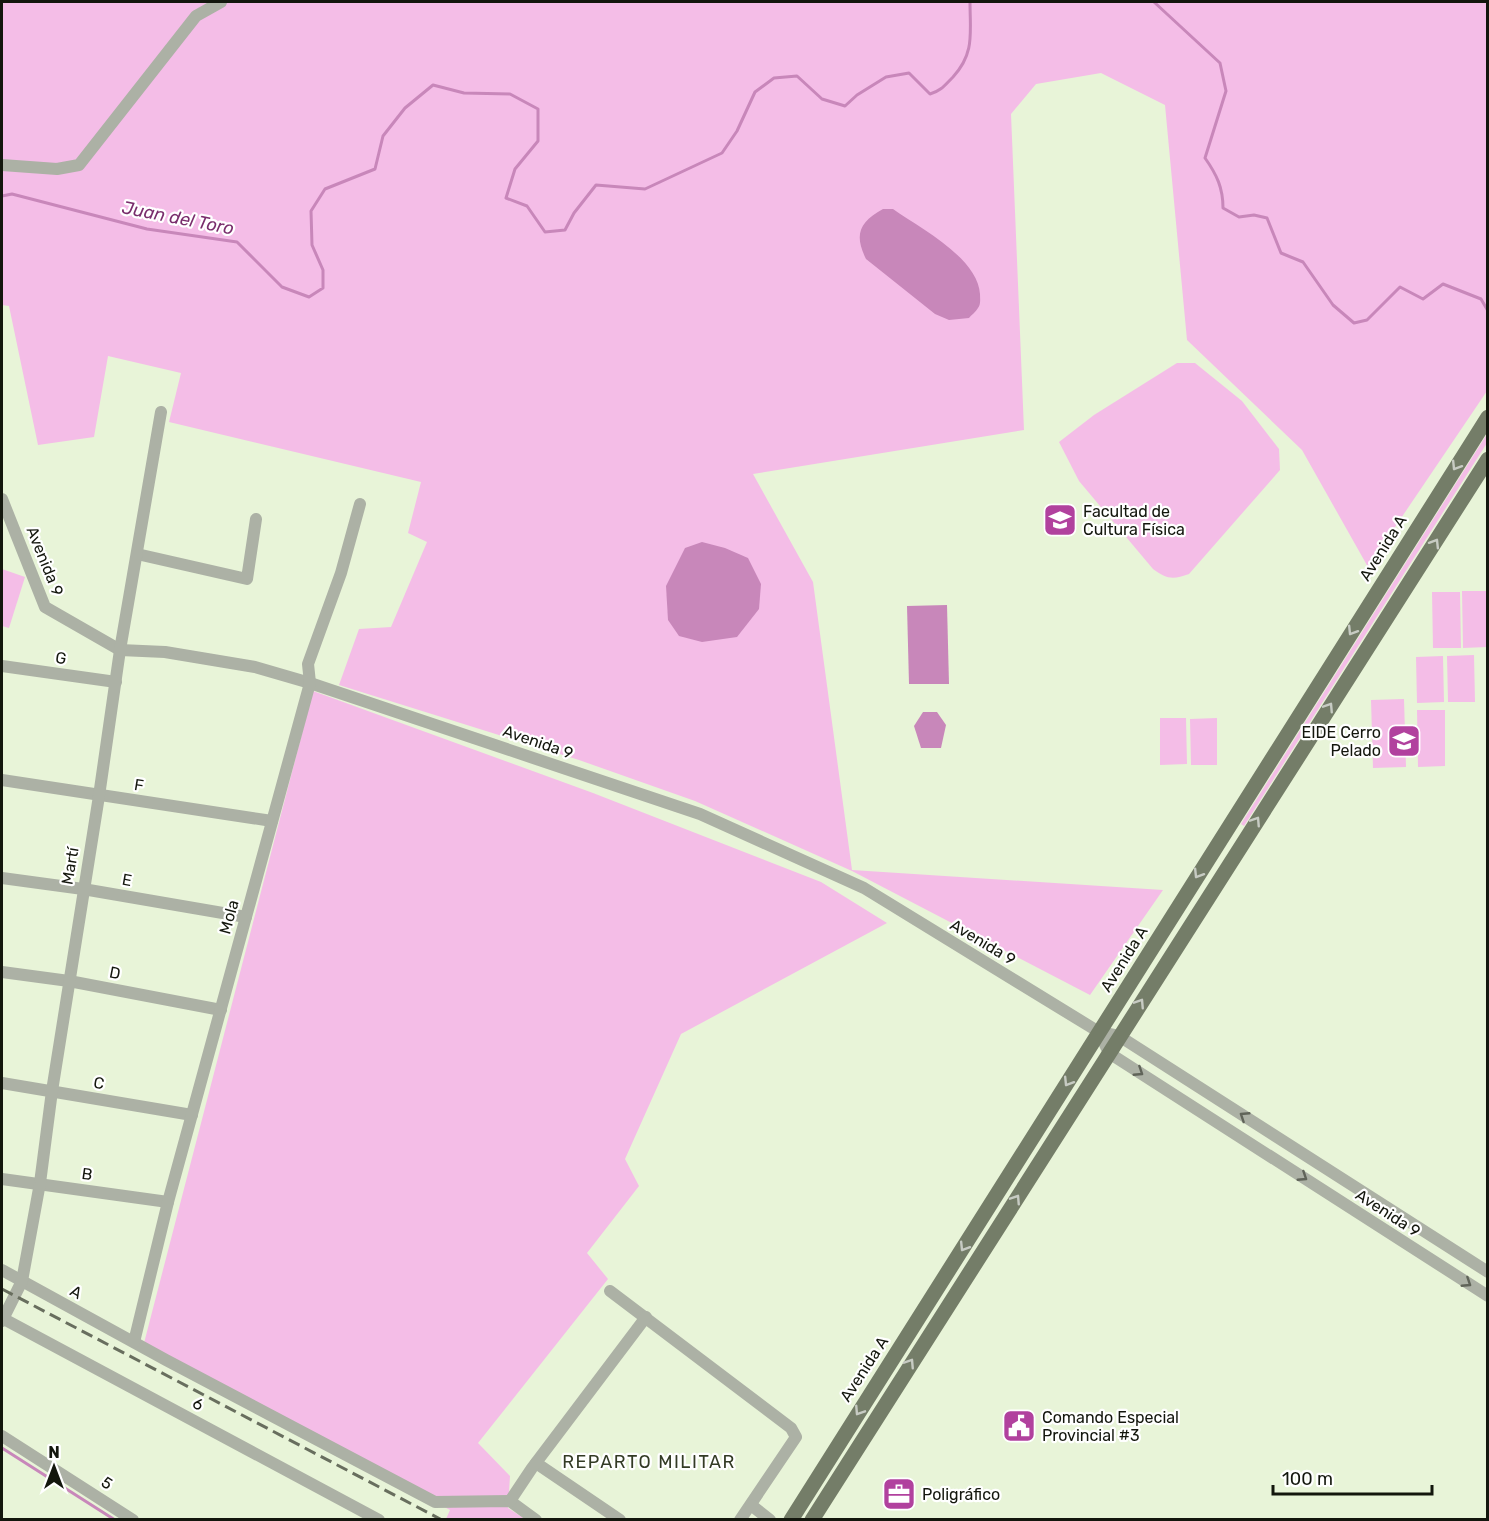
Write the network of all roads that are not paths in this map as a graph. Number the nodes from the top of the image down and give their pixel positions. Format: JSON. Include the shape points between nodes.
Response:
{"nodes":[{"id":1,"x":221,"y":2,"type":"edge"},
{"id":2,"x":2,"y":165,"type":"edge"},
{"id":3,"x":161,"y":412,"type":"dead end"},
{"id":4,"x":1488,"y":417,"type":"edge"},
{"id":5,"x":1488,"y":459,"type":"edge"},
{"id":6,"x":2,"y":499,"type":"edge"},
{"id":7,"x":360,"y":504,"type":"dead end"},
{"id":8,"x":255,"y":519,"type":"dead end"},
{"id":9,"x":137,"y":554,"type":"junction"},
{"id":10,"x":120,"y":650,"type":"junction"},
{"id":11,"x":2,"y":666,"type":"edge"},
{"id":12,"x":116,"y":682,"type":"junction"},
{"id":13,"x":310,"y":682,"type":"junction"},
{"id":14,"x":2,"y":780,"type":"edge"},
{"id":15,"x":99,"y":796,"type":"junction"},
{"id":16,"x":272,"y":821,"type":"junction"},
{"id":17,"x":1236,"y":852,"type":"junction"},
{"id":18,"x":1211,"y":853,"type":"junction"},
{"id":19,"x":2,"y":878,"type":"edge"},
{"id":20,"x":83,"y":889,"type":"junction"},
{"id":21,"x":246,"y":917,"type":"junction"},
{"id":22,"x":2,"y":972,"type":"edge"},
{"id":23,"x":69,"y":981,"type":"junction"},
{"id":24,"x":221,"y":1010,"type":"junction"},
{"id":25,"x":1099,"y":1032,"type":"junction"},
{"id":26,"x":1119,"y":1036,"type":"junction"},
{"id":27,"x":1109,"y":1053,"type":"junction"},
{"id":28,"x":2,"y":1083,"type":"edge"},
{"id":29,"x":52,"y":1091,"type":"junction"},
{"id":30,"x":192,"y":1115,"type":"junction"},
{"id":31,"x":2,"y":1179,"type":"edge"},
{"id":32,"x":40,"y":1183,"type":"junction"},
{"id":33,"x":168,"y":1202,"type":"junction"},
{"id":34,"x":1446,"y":1245,"type":"junction"},
{"id":35,"x":1435,"y":1262,"type":"junction"},
{"id":36,"x":2,"y":1270,"type":"edge"},
{"id":37,"x":1488,"y":1272,"type":"edge"},
{"id":38,"x":22,"y":1281,"type":"junction"},
{"id":39,"x":610,"y":1291,"type":"dead end"},
{"id":40,"x":1488,"y":1296,"type":"edge"},
{"id":41,"x":646,"y":1317,"type":"junction"},
{"id":42,"x":2,"y":1319,"type":"edge"},
{"id":43,"x":135,"y":1342,"type":"junction"},
{"id":44,"x":2,"y":1436,"type":"edge"},
{"id":45,"x":536,"y":1463,"type":"junction"},
{"id":46,"x":510,"y":1501,"type":"junction"},
{"id":47,"x":751,"y":1504,"type":"junction"},
{"id":48,"x":133,"y":1520,"type":"edge"},
{"id":49,"x":379,"y":1520,"type":"edge"},
{"id":50,"x":536,"y":1520,"type":"edge"},
{"id":51,"x":620,"y":1520,"type":"edge"},
{"id":52,"x":740,"y":1520,"type":"edge"},
{"id":53,"x":770,"y":1520,"type":"edge"},
{"id":54,"x":791,"y":1520,"type":"edge"},
{"id":55,"x":812,"y":1520,"type":"edge"}],
"edges":[{"from":1,"to":2,"type":"street","via":[[196,16],[78,165],[57,169]]},
{"from":3,"to":9,"type":"street","name":"Martí"},
{"from":4,"to":18,"type":"main road","name":"Avenida A","one_way":true},
{"from":17,"to":5,"type":"main road","one_way":true},
{"from":6,"to":10,"type":"street","name":"Avenida 9","via":[[45,607]]},
{"from":7,"to":13,"type":"street","name":"Mola","via":[[341,573],[308,664]]},
{"from":8,"to":9,"type":"street","via":[[247,579]]},
{"from":9,"to":10,"type":"street","name":"Martí"},
{"from":10,"to":12,"type":"street","name":"Martí"},
{"from":10,"to":13,"type":"street","name":"Avenida 9","via":[[165,652],[244,665]]},
{"from":11,"to":12,"type":"street","name":"G"},
{"from":12,"to":15,"type":"street","name":"Martí"},
{"from":13,"to":16,"type":"street","name":"Mola"},
{"from":13,"to":25,"type":"street","name":"Avenida 9","via":[[700,814],[864,888]]},
{"from":14,"to":15,"type":"street","name":"F"},
{"from":15,"to":16,"type":"street","name":"F"},
{"from":15,"to":20,"type":"street","name":"Martí"},
{"from":16,"to":21,"type":"street","name":"Mola"},
{"from":17,"to":18,"type":"main road"},
{"from":26,"to":17,"type":"main road","one_way":true},
{"from":18,"to":25,"type":"main road","name":"Avenida A","one_way":true},
{"from":19,"to":20,"type":"street","name":"E"},
{"from":20,"to":21,"type":"street","name":"E"},
{"from":20,"to":23,"type":"street","name":"Martí"},
{"from":21,"to":24,"type":"street","name":"Mola"},
{"from":22,"to":23,"type":"street","name":"D"},
{"from":23,"to":24,"type":"street","name":"D"},
{"from":23,"to":29,"type":"street","name":"Martí"},
{"from":24,"to":30,"type":"street","name":"Mola"},
{"from":25,"to":26,"type":"street","name":"Avenida 9"},
{"from":25,"to":27,"type":"street"},
{"from":25,"to":54,"type":"main road","name":"Avenida A","one_way":true},
{"from":26,"to":27,"type":"main road"},
{"from":34,"to":26,"type":"street","name":"Avenida 9","one_way":true},
{"from":27,"to":35,"type":"street","name":"Avenida 9","one_way":true},
{"from":55,"to":27,"type":"main road","one_way":true},
{"from":28,"to":29,"type":"street","name":"C"},
{"from":29,"to":30,"type":"street","name":"C"},
{"from":29,"to":32,"type":"street","name":"Martí"},
{"from":30,"to":33,"type":"street","name":"Mola"},
{"from":31,"to":32,"type":"street","name":"B"},
{"from":32,"to":33,"type":"street","name":"B"},
{"from":32,"to":38,"type":"street","name":"Martí"},
{"from":33,"to":43,"type":"street","name":"Mola"},
{"from":34,"to":35,"type":"street"},
{"from":34,"to":37,"type":"street","name":"Avenida 9"},
{"from":35,"to":40,"type":"street","name":"Avenida 9","one_way":true},
{"from":36,"to":38,"type":"street","name":"A"},
{"from":38,"to":42,"type":"street","name":"Martí"},
{"from":38,"to":43,"type":"street","name":"A"},
{"from":39,"to":41,"type":"street"},
{"from":41,"to":45,"type":"street"},
{"from":41,"to":47,"type":"street","via":[[790,1428],[796,1437]]},
{"from":42,"to":49,"type":"street","name":"6"},
{"from":43,"to":46,"type":"street","name":"A","via":[[435,1502]]},
{"from":44,"to":48,"type":"street","name":"5"},
{"from":45,"to":46,"type":"street"},
{"from":45,"to":51,"type":"street"},
{"from":46,"to":50,"type":"street"},
{"from":47,"to":52,"type":"street"},
{"from":47,"to":53,"type":"street"}]}
